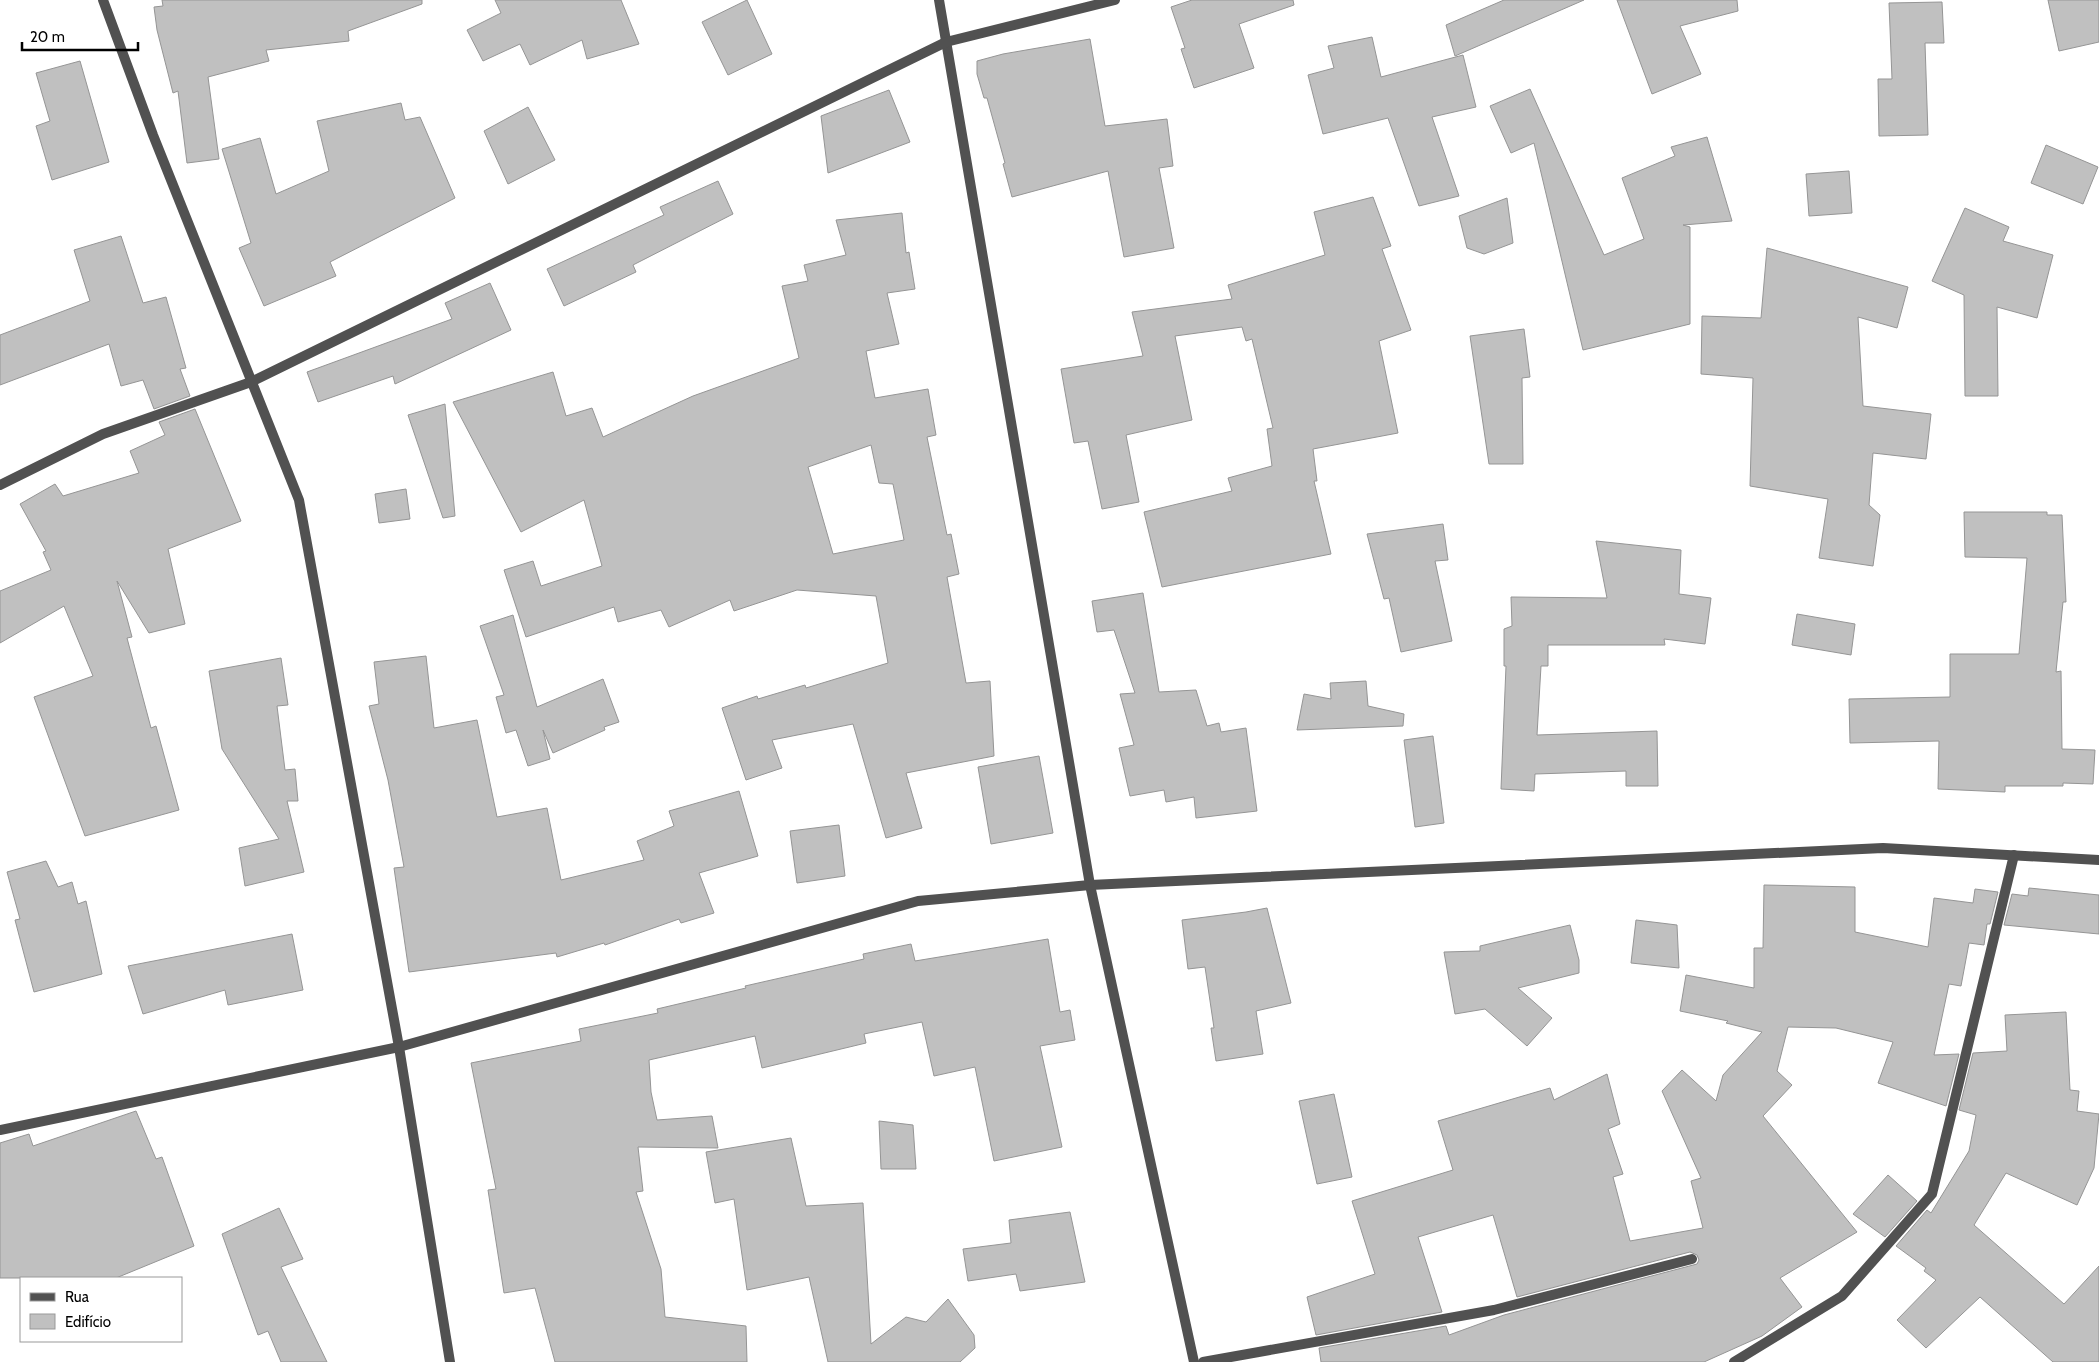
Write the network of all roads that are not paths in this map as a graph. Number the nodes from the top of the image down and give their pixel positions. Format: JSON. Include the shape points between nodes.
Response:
{"nodes":[{"id":1,"x":104,"y":0,"type":"edge"},
{"id":2,"x":939,"y":0,"type":"edge"},
{"id":3,"x":1115,"y":0,"type":"edge"},
{"id":4,"x":946,"y":42,"type":"junction"},
{"id":5,"x":251,"y":382,"type":"junction"},
{"id":6,"x":0,"y":485,"type":"edge"},
{"id":7,"x":2014,"y":855,"type":"junction"},
{"id":8,"x":2099,"y":860,"type":"edge"},
{"id":9,"x":1090,"y":885,"type":"junction"},
{"id":10,"x":399,"y":1047,"type":"junction"},
{"id":11,"x":0,"y":1130,"type":"edge"},
{"id":12,"x":1692,"y":1259,"type":"dead end"},
{"id":13,"x":450,"y":1362,"type":"edge"},
{"id":14,"x":1194,"y":1362,"type":"edge"},
{"id":15,"x":1203,"y":1362,"type":"edge"},
{"id":16,"x":1734,"y":1362,"type":"edge"}],
"edges":[{"from":1,"to":5,"type":"street","via":[[153,135]]},
{"from":2,"to":4,"type":"street"},
{"from":3,"to":4,"type":"street"},
{"from":4,"to":5,"type":"street"},
{"from":4,"to":9,"type":"street"},
{"from":5,"to":6,"type":"street","via":[[103,434]]},
{"from":5,"to":10,"type":"street","via":[[299,500]]},
{"from":7,"to":8,"type":"street"},
{"from":7,"to":9,"type":"street","via":[[1883,848]]},
{"from":7,"to":16,"type":"street","via":[[1932,1194],[1842,1296]]},
{"from":9,"to":10,"type":"street","via":[[918,901]]},
{"from":9,"to":14,"type":"street"},
{"from":10,"to":11,"type":"street"},
{"from":10,"to":13,"type":"street"},
{"from":12,"to":15,"type":"street","via":[[1494,1310]]}]}
